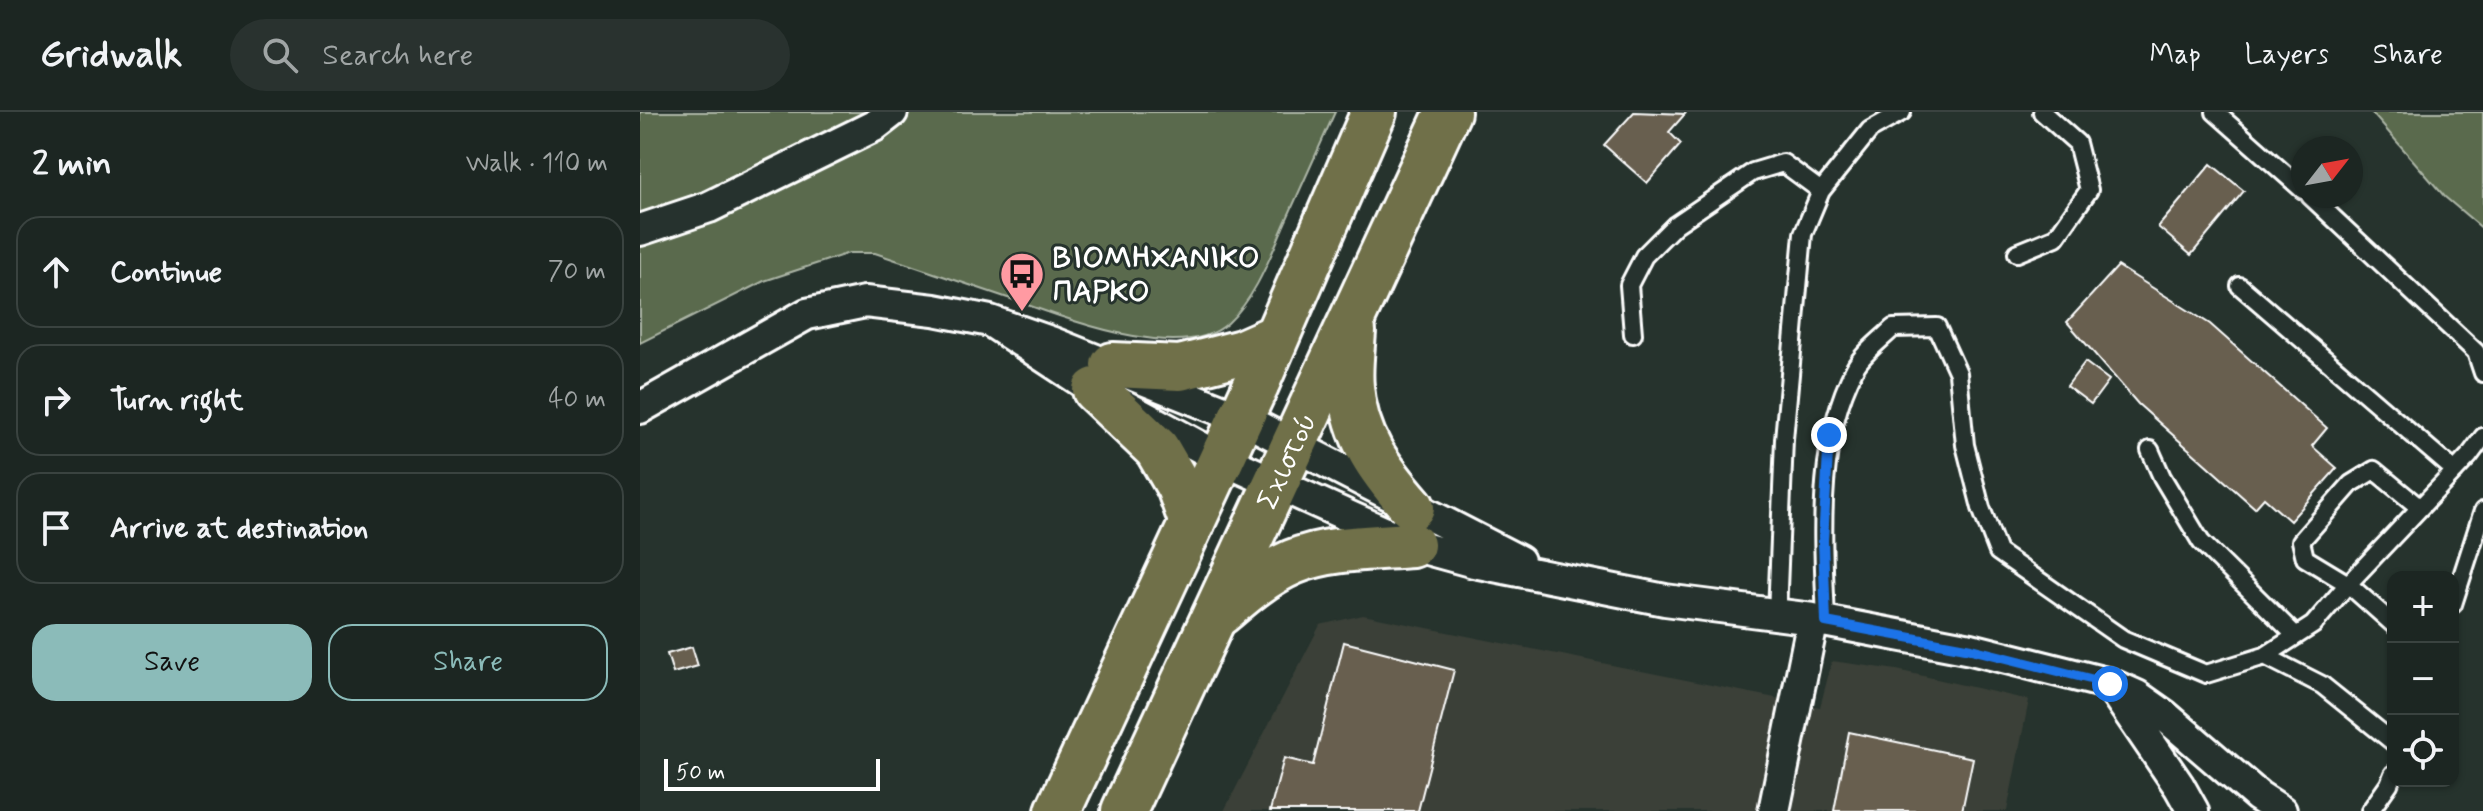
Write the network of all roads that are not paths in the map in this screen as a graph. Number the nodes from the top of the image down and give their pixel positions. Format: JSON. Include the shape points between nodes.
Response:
{"nodes":[{"id":1,"x":892,"y":112,"type":"edge"},
{"id":2,"x":1374,"y":112,"type":"edge"},
{"id":3,"x":1448,"y":112,"type":"edge"},
{"id":4,"x":1902,"y":112,"type":"edge"},
{"id":5,"x":2042,"y":112,"type":"edge"},
{"id":6,"x":2215,"y":112,"type":"edge"},
{"id":7,"x":2291,"y":179,"type":"edge"},
{"id":8,"x":1821,"y":191,"type":"junction"},
{"id":9,"x":2323,"y":208,"type":"edge"},
{"id":10,"x":640,"y":230,"type":"edge"},
{"id":11,"x":2017,"y":253,"type":"dead end"},
{"id":12,"x":2240,"y":286,"type":"dead end"},
{"id":13,"x":1354,"y":314,"type":"junction"},
{"id":14,"x":1633,"y":334,"type":"dead end"},
{"id":15,"x":1276,"y":337,"type":"junction"},
{"id":16,"x":2483,"y":373,"type":"edge"},
{"id":17,"x":1104,"y":378,"type":"junction"},
{"id":18,"x":640,"y":408,"type":"edge"},
{"id":19,"x":1241,"y":418,"type":"junction"},
{"id":20,"x":2483,"y":437,"type":"edge"},
{"id":21,"x":1294,"y":443,"type":"junction"},
{"id":22,"x":2150,"y":450,"type":"dead end"},
{"id":23,"x":1222,"y":459,"type":"junction"},
{"id":24,"x":2455,"y":471,"type":"junction"},
{"id":25,"x":1276,"y":484,"type":"junction"},
{"id":26,"x":2420,"y":508,"type":"junction"},
{"id":27,"x":2483,"y":511,"type":"edge"},
{"id":28,"x":1192,"y":523,"type":"junction"},
{"id":29,"x":1412,"y":526,"type":"junction"},
{"id":30,"x":2348,"y":584,"type":"junction"},
{"id":31,"x":2459,"y":585,"type":"edge"},
{"id":32,"x":1777,"y":614,"type":"junction"},
{"id":33,"x":2387,"y":619,"type":"edge"},
{"id":34,"x":1212,"y":620,"type":"junction"},
{"id":35,"x":1820,"y":620,"type":"junction"},
{"id":36,"x":2296,"y":636,"type":"junction"},
{"id":37,"x":2265,"y":656,"type":"junction"},
{"id":38,"x":2110,"y":684,"type":"junction"},
{"id":39,"x":2387,"y":737,"type":"edge"},
{"id":40,"x":2387,"y":787,"type":"edge"},
{"id":41,"x":1058,"y":811,"type":"edge"},
{"id":42,"x":1124,"y":811,"type":"edge"},
{"id":43,"x":1774,"y":811,"type":"edge"},
{"id":44,"x":2193,"y":811,"type":"edge"},
{"id":45,"x":2281,"y":811,"type":"edge"},
{"id":46,"x":2370,"y":811,"type":"edge"}],
"edges":[{"from":1,"to":10,"type":"street","via":[[874,126],[709,207]]},
{"from":2,"to":15,"type":"main road","name":"Σχιστού"},
{"from":3,"to":13,"type":"main road","name":"Σχιστού"},
{"from":4,"to":8,"type":"lane","via":[[1870,130]]},
{"from":5,"to":11,"type":"lane","via":[[2077,143],[2089,190],[2056,237]]},
{"from":6,"to":7,"type":"lane"},
{"from":8,"to":14,"type":"lane","via":[[1783,163],[1753,172],[1675,225],[1644,256],[1629,285]]},
{"from":8,"to":32,"type":"lane","via":[[1803,234],[1784,439]]},
{"from":9,"to":16,"type":"lane","via":[[2476,352]]},
{"from":12,"to":24,"type":"lane"},
{"from":13,"to":21,"type":"main road","name":"Σχιστού"},
{"from":13,"to":29,"type":"main road","via":[[1351,388],[1361,432]]},
{"from":15,"to":17,"type":"main road","via":[[1180,368]]},
{"from":15,"to":19,"type":"main road","name":"Σχιστού"},
{"from":17,"to":18,"type":"street","via":[[990,321],[865,302],[807,314]]},
{"from":17,"to":19,"type":"street"},
{"from":17,"to":23,"type":"street"},
{"from":17,"to":28,"type":"main road","via":[[1157,449]]},
{"from":19,"to":21,"type":"street"},
{"from":19,"to":23,"type":"main road","name":"Σχιστού"},
{"from":20,"to":24,"type":"lane"},
{"from":21,"to":25,"type":"main road","name":"Σχιστού"},
{"from":21,"to":29,"type":"street"},
{"from":22,"to":36,"type":"lane","via":[[2201,542]]},
{"from":23,"to":25,"type":"street"},
{"from":23,"to":28,"type":"main road","name":"Σχιστού"},
{"from":24,"to":26,"type":"lane"},
{"from":25,"to":29,"type":"street"},
{"from":25,"to":34,"type":"main road","name":"Σχιστού"},
{"from":26,"to":30,"type":"lane"},
{"from":26,"to":30,"type":"lane","via":[[2374,470],[2351,484],[2301,541],[2305,558]]},
{"from":27,"to":31,"type":"lane"},
{"from":28,"to":41,"type":"main road","name":"Σχιστού"},
{"from":29,"to":32,"type":"street","via":[[1552,579]]},
{"from":29,"to":34,"type":"main road","via":[[1294,562],[1252,585]]},
{"from":30,"to":33,"type":"lane"},
{"from":30,"to":36,"type":"lane","via":[[2313,625]]},
{"from":32,"to":35,"type":"street"},
{"from":34,"to":42,"type":"main road","name":"Σχιστού"},
{"from":35,"to":37,"type":"lane","via":[[1829,435],[1856,366],[1893,328],[1937,327],[1958,373],[1965,445],[1998,552],[2123,639],[2206,674]]},
{"from":35,"to":38,"type":"street","via":[[1971,649]]},
{"from":35,"to":43,"type":"street"},
{"from":36,"to":37,"type":"lane"},
{"from":37,"to":39,"type":"lane","via":[[2322,685]]},
{"from":38,"to":44,"type":"street"},
{"from":38,"to":45,"type":"street","via":[[2164,715]]},
{"from":40,"to":46,"type":"lane"}]}
